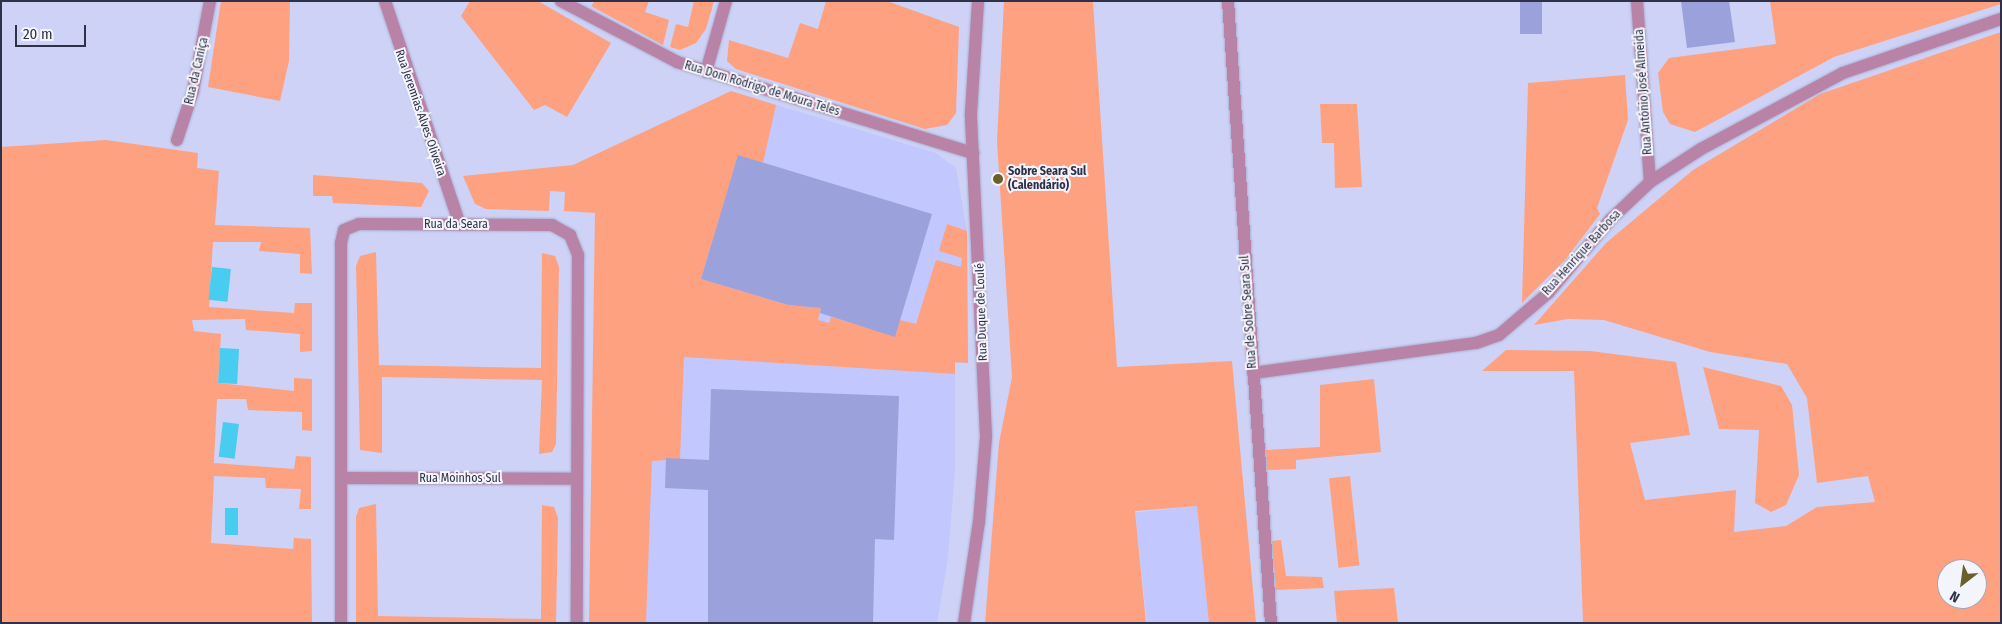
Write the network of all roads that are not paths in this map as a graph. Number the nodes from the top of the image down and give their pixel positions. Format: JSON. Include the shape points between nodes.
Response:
{"nodes":[{"id":1,"x":210,"y":1,"type":"edge"},
{"id":2,"x":385,"y":1,"type":"edge"},
{"id":3,"x":561,"y":1,"type":"edge"},
{"id":4,"x":726,"y":1,"type":"edge"},
{"id":5,"x":978,"y":1,"type":"edge"},
{"id":6,"x":1228,"y":1,"type":"edge"},
{"id":7,"x":1637,"y":1,"type":"edge"},
{"id":8,"x":2001,"y":19,"type":"edge"},
{"id":9,"x":706,"y":72,"type":"junction"},
{"id":10,"x":177,"y":140,"type":"dead end"},
{"id":11,"x":972,"y":153,"type":"junction"},
{"id":12,"x":1650,"y":182,"type":"junction"},
{"id":13,"x":460,"y":225,"type":"junction"},
{"id":14,"x":1253,"y":373,"type":"junction"},
{"id":15,"x":343,"y":478,"type":"junction"},
{"id":16,"x":577,"y":479,"type":"junction"},
{"id":17,"x":341,"y":623,"type":"edge"},
{"id":18,"x":577,"y":623,"type":"edge"},
{"id":19,"x":964,"y":623,"type":"edge"},
{"id":20,"x":1271,"y":623,"type":"edge"}],
"edges":[{"from":1,"to":10,"type":"street","name":"Rua da Caniça","via":[[193,91]]},
{"from":2,"to":13,"type":"street","name":"Rua Jeremias Alves Oliveira"},
{"from":3,"to":9,"type":"street","name":"Rua Dom Rodrigo de Moura Teles","via":[[648,50]]},
{"from":4,"to":9,"type":"street"},
{"from":5,"to":11,"type":"street","name":"Rua Duque de Loulé"},
{"from":6,"to":14,"type":"street","name":"Rua de Sobre Seara Sul"},
{"from":7,"to":12,"type":"street","name":"Rua António José Almeida"},
{"from":8,"to":12,"type":"street","name":"Rua Henrique Barbosa","via":[[1822,82]]},
{"from":9,"to":11,"type":"street","name":"Rua Dom Rodrigo de Moura Teles"},
{"from":11,"to":19,"type":"street","name":"Rua Duque de Loulé","via":[[979,225],[986,436],[981,506]]},
{"from":12,"to":14,"type":"street","name":"Rua Henrique Barbosa","via":[[1611,219],[1548,292],[1499,335],[1476,343]]},
{"from":13,"to":15,"type":"street","name":"Rua da Seara","via":[[359,224],[344,230]]},
{"from":13,"to":16,"type":"street","name":"Rua da Seara","via":[[552,225],[570,235],[576,244]]},
{"from":14,"to":20,"type":"street","name":"Rua de Sobre Seara Sul"},
{"from":15,"to":16,"type":"street","name":"Rua Moinhos Sul"},
{"from":15,"to":17,"type":"street","name":"Rua da Seara"},
{"from":16,"to":18,"type":"street","name":"Rua da Seara"}]}
